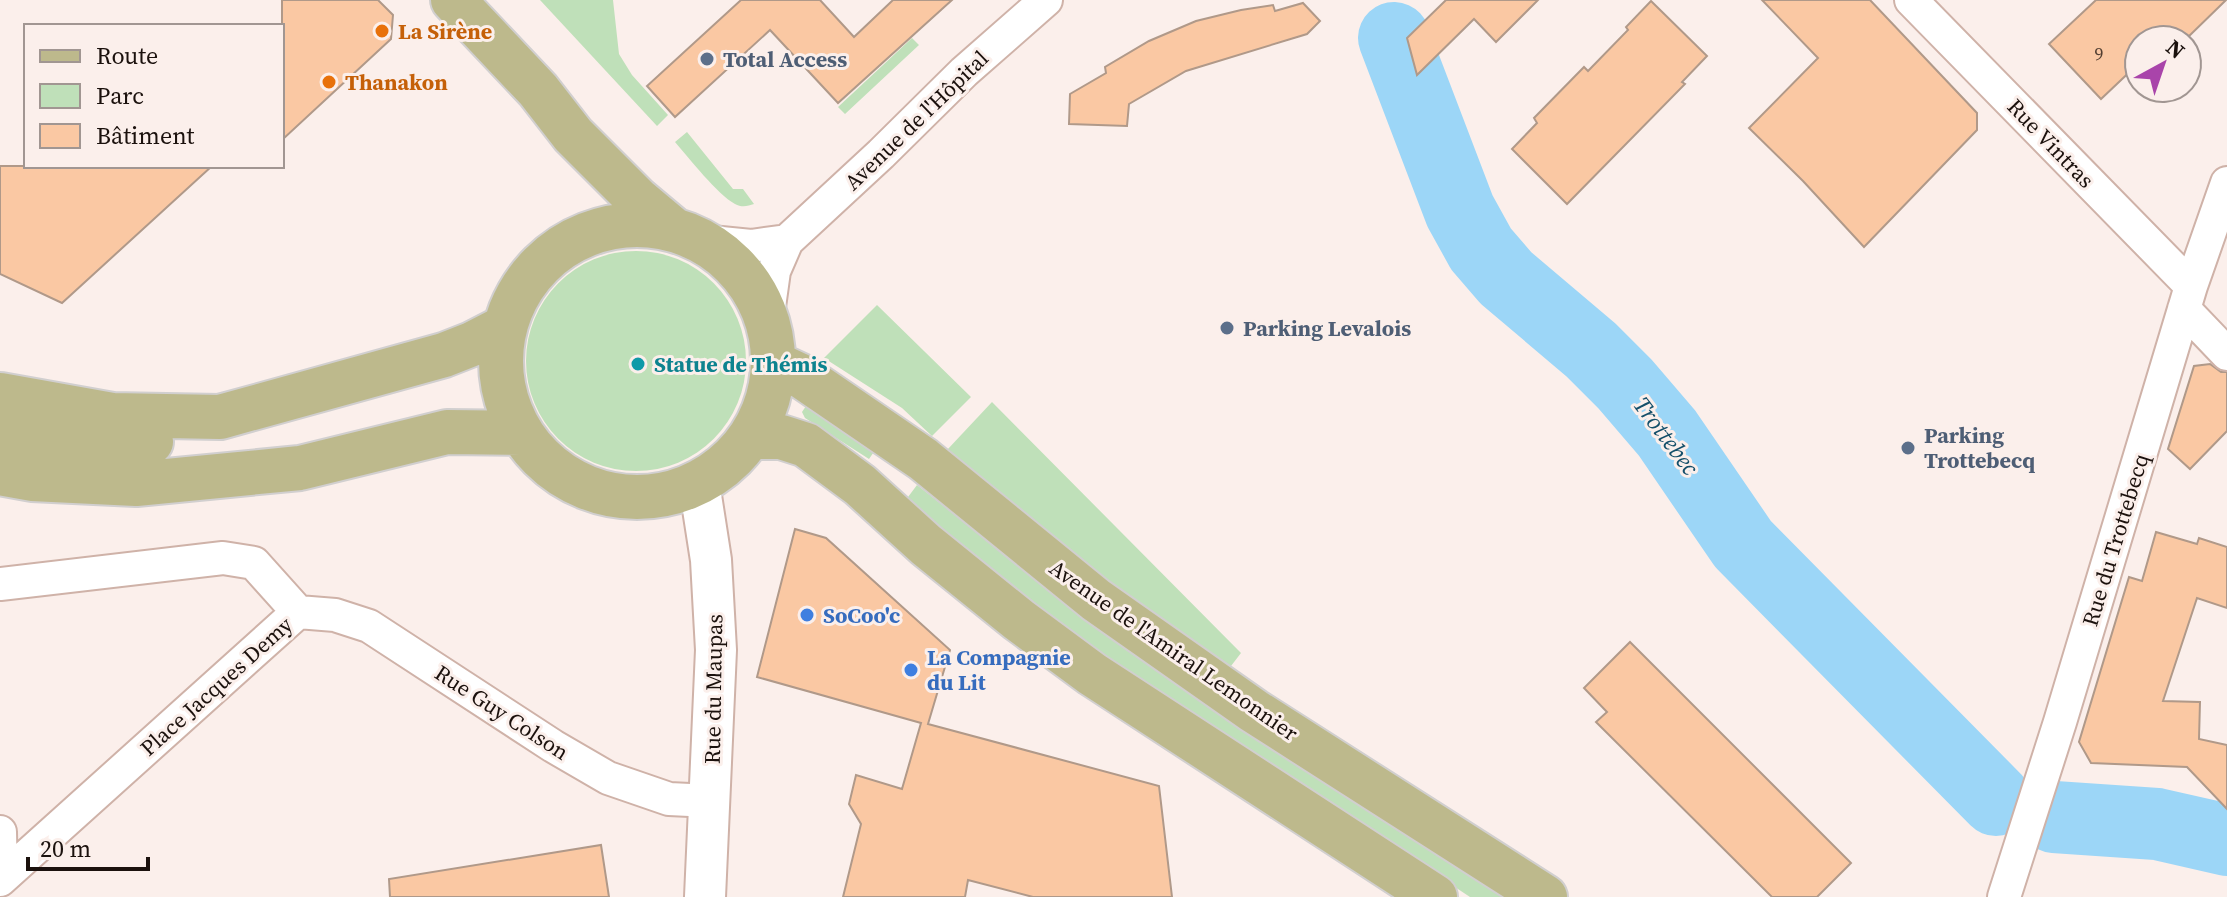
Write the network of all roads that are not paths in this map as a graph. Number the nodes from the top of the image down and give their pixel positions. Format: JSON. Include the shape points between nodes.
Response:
{"nodes":[{"id":1,"x":1046,"y":0,"type":"edge"},
{"id":2,"x":1911,"y":0,"type":"edge"},
{"id":3,"x":460,"y":2,"type":"edge"},
{"id":4,"x":573,"y":135,"type":"junction"},
{"id":5,"x":2227,"y":183,"type":"edge"},
{"id":6,"x":591,"y":233,"type":"junction"},
{"id":7,"x":687,"y":236,"type":"junction"},
{"id":8,"x":787,"y":241,"type":"junction"},
{"id":9,"x":2187,"y":298,"type":"junction"},
{"id":10,"x":505,"y":327,"type":"junction"},
{"id":11,"x":770,"y":342,"type":"junction"},
{"id":12,"x":2227,"y":354,"type":"edge"},
{"id":13,"x":0,"y":395,"type":"edge"},
{"id":14,"x":220,"y":417,"type":"junction"},
{"id":15,"x":0,"y":431,"type":"edge"},
{"id":16,"x":521,"y":433,"type":"junction"},
{"id":17,"x":750,"y":437,"type":"junction"},
{"id":18,"x":0,"y":473,"type":"edge"},
{"id":19,"x":699,"y":483,"type":"junction"},
{"id":20,"x":0,"y":584,"type":"edge"},
{"id":21,"x":298,"y":612,"type":"junction"},
{"id":22,"x":711,"y":801,"type":"junction"},
{"id":23,"x":0,"y":832,"type":"edge"},
{"id":24,"x":1,"y":880,"type":"edge"},
{"id":25,"x":705,"y":897,"type":"edge"},
{"id":26,"x":1435,"y":897,"type":"edge"},
{"id":27,"x":1545,"y":897,"type":"edge"},
{"id":28,"x":2004,"y":897,"type":"edge"}],
"edges":[{"from":1,"to":8,"type":"street","name":"Avenue de l'Hôpital"},
{"from":2,"to":9,"type":"street","name":"Rue Vintras"},
{"from":3,"to":4,"type":"main road"},
{"from":4,"to":6,"type":"main road","via":[[592,203]]},
{"from":4,"to":7,"type":"main road","via":[[637,199]]},
{"from":5,"to":9,"type":"street","name":"Rue du Trottebecq"},
{"from":6,"to":7,"type":"main road","via":[[632,225]]},
{"from":6,"to":10,"type":"main road","via":[[546,260],[514,302]]},
{"from":7,"to":8,"type":"street","via":[[751,246]]},
{"from":7,"to":11,"type":"main road","via":[[725,257],[744,278],[758,299]]},
{"from":8,"to":11,"type":"street","name":"Avenue de l'Hôpital","via":[[774,271]]},
{"from":9,"to":12,"type":"street","name":"Rue Vintras"},
{"from":9,"to":28,"type":"street","name":"Rue du Trottebecq"},
{"from":10,"to":14,"type":"main road","via":[[444,355]]},
{"from":10,"to":16,"type":"main road","via":[[500,364],[506,400]]},
{"from":11,"to":17,"type":"main road","via":[[767,402]]},
{"from":11,"to":27,"type":"main road","name":"Avenue de l'Amiral Lemonnier","via":[[803,377],[923,459],[1096,600],[1244,705]]},
{"from":13,"to":14,"type":"main road","via":[[112,415]]},
{"from":14,"to":15,"type":"main road","via":[[149,443],[37,439]]},
{"from":16,"to":18,"type":"main road","via":[[447,432],[300,468],[136,484]]},
{"from":16,"to":19,"type":"main road","via":[[548,464],[582,486],[621,497],[661,495]]},
{"from":17,"to":19,"type":"main road","via":[[728,463]]},
{"from":17,"to":26,"type":"main road","via":[[781,437],[806,445],[1092,674]]},
{"from":19,"to":22,"type":"street","name":"Rue du Maupas","via":[[711,560],[716,650]]},
{"from":20,"to":21,"type":"street","name":"Place Jacques Demy","via":[[223,558],[254,563]]},
{"from":21,"to":22,"type":"street","name":"Rue Guy Colson","via":[[335,615],[369,626],[608,778],[669,799]]},
{"from":21,"to":24,"type":"street","name":"Place Jacques Demy"},
{"from":22,"to":25,"type":"street","name":"Rue du Maupas"},
{"from":23,"to":24,"type":"street","name":"Place Jacques Demy"}]}
